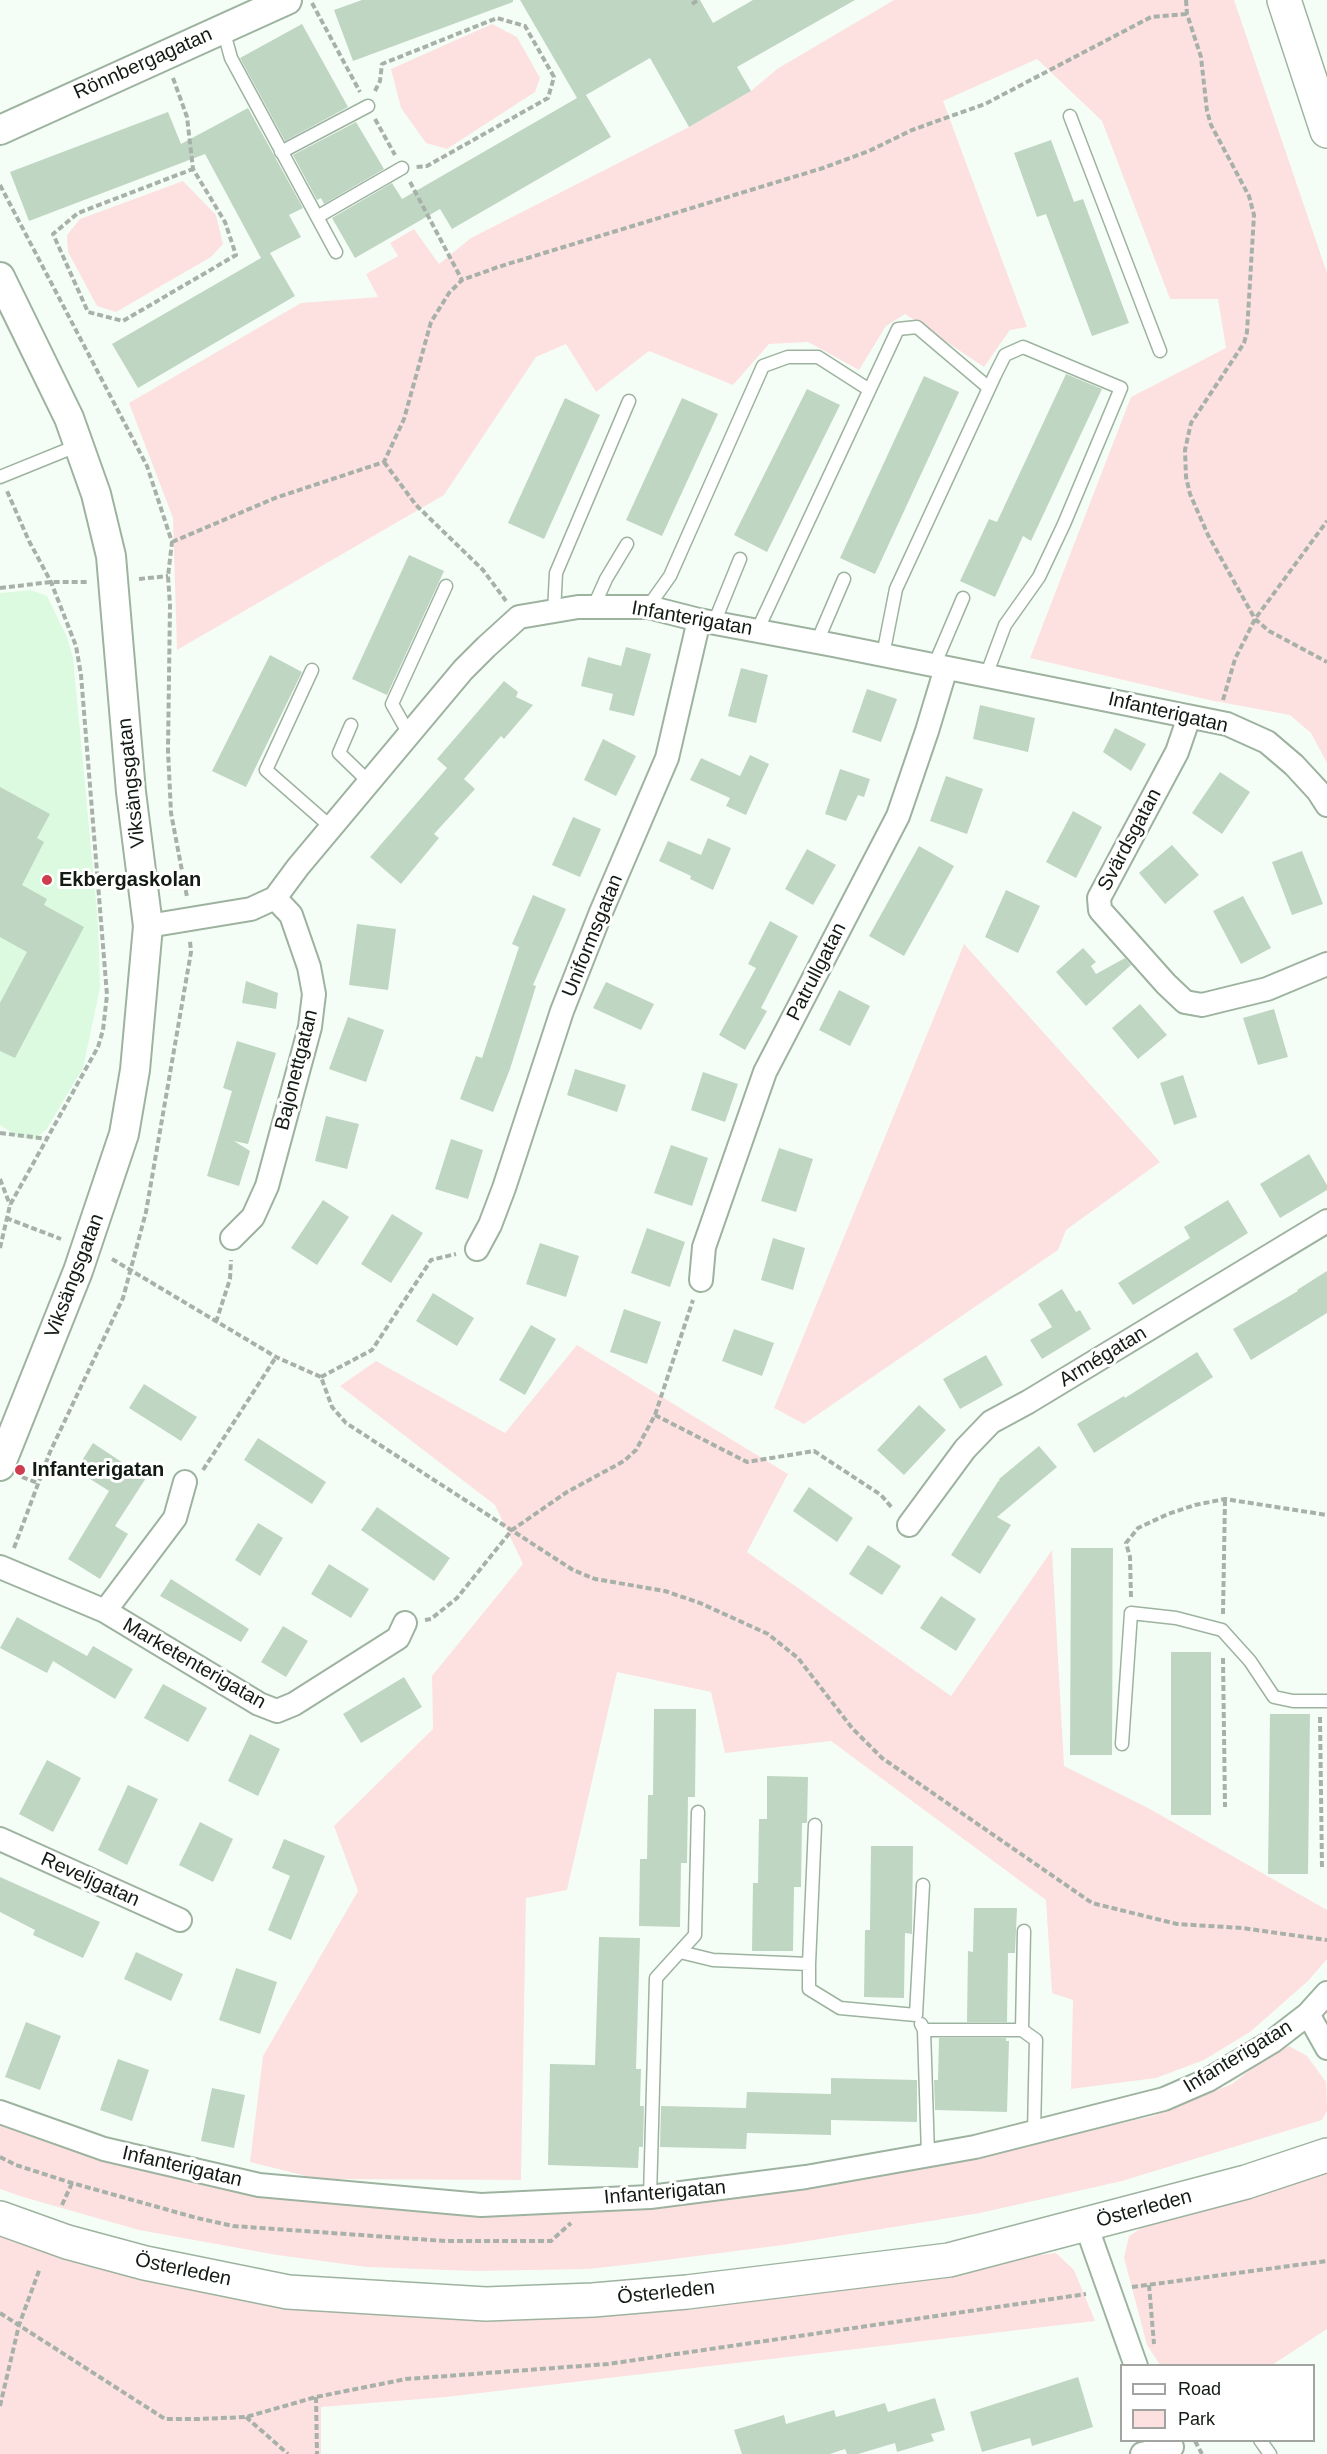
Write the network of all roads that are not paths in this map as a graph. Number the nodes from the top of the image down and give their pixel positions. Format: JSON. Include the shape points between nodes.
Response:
{"nodes":[{"id":1,"x":287,"y":0,"type":"edge"},
{"id":2,"x":1284,"y":0,"type":"edge"},
{"id":3,"x":223,"y":28,"type":"junction"},
{"id":4,"x":368,"y":106,"type":"road end"},
{"id":5,"x":1070,"y":116,"type":"dead end"},
{"id":6,"x":0,"y":130,"type":"edge"},
{"id":7,"x":1327,"y":131,"type":"edge"},
{"id":8,"x":281,"y":152,"type":"junction"},
{"id":9,"x":402,"y":168,"type":"road end"},
{"id":10,"x":317,"y":217,"type":"junction"},
{"id":11,"x":336,"y":252,"type":"dead end"},
{"id":12,"x":0,"y":277,"type":"edge"},
{"id":13,"x":1160,"y":351,"type":"dead end"},
{"id":14,"x":988,"y":388,"type":"junction"},
{"id":15,"x":868,"y":389,"type":"junction"},
{"id":16,"x":629,"y":401,"type":"dead end"},
{"id":17,"x":79,"y":445,"type":"junction"},
{"id":18,"x":1,"y":477,"type":"edge"},
{"id":19,"x":627,"y":544,"type":"dead end"},
{"id":20,"x":740,"y":559,"type":"dead end"},
{"id":21,"x":844,"y":579,"type":"dead end"},
{"id":22,"x":446,"y":586,"type":"dead end"},
{"id":23,"x":963,"y":598,"type":"dead end"},
{"id":24,"x":594,"y":606,"type":"junction"},
{"id":25,"x":648,"y":607,"type":"junction"},
{"id":26,"x":554,"y":612,"type":"junction"},
{"id":27,"x":706,"y":622,"type":"junction"},
{"id":28,"x":757,"y":631,"type":"junction"},
{"id":29,"x":817,"y":642,"type":"junction"},
{"id":30,"x":883,"y":655,"type":"junction"},
{"id":31,"x":940,"y":667,"type":"junction"},
{"id":32,"x":312,"y":670,"type":"dead end"},
{"id":33,"x":986,"y":676,"type":"junction"},
{"id":34,"x":1189,"y":717,"type":"junction"},
{"id":35,"x":351,"y":725,"type":"dead end"},
{"id":36,"x":409,"y":734,"type":"junction"},
{"id":37,"x":369,"y":782,"type":"junction"},
{"id":38,"x":1327,"y":805,"type":"edge"},
{"id":39,"x":331,"y":827,"type":"junction"},
{"id":40,"x":274,"y":898,"type":"junction"},
{"id":41,"x":148,"y":926,"type":"junction"},
{"id":42,"x":1327,"y":964,"type":"edge"},
{"id":43,"x":1327,"y":1221,"type":"edge"},
{"id":44,"x":232,"y":1238,"type":"road end"},
{"id":45,"x":477,"y":1249,"type":"road end"},
{"id":46,"x":701,"y":1280,"type":"road end"},
{"id":47,"x":9,"y":1471,"type":"edge"},
{"id":48,"x":185,"y":1482,"type":"road end"},
{"id":49,"x":909,"y":1525,"type":"road end"},
{"id":50,"x":2,"y":1567,"type":"edge"},
{"id":51,"x":105,"y":1611,"type":"junction"},
{"id":52,"x":405,"y":1623,"type":"road end"},
{"id":53,"x":1323,"y":1701,"type":"edge"},
{"id":54,"x":1122,"y":1744,"type":"dead end"},
{"id":55,"x":698,"y":1812,"type":"dead end"},
{"id":56,"x":816,"y":1825,"type":"dead end"},
{"id":57,"x":0,"y":1839,"type":"edge"},
{"id":58,"x":923,"y":1885,"type":"dead end"},
{"id":59,"x":180,"y":1920,"type":"dead end"},
{"id":60,"x":1024,"y":1932,"type":"dead end"},
{"id":61,"x":680,"y":1952,"type":"junction"},
{"id":62,"x":809,"y":1964,"type":"junction"},
{"id":63,"x":1327,"y":1993,"type":"edge"},
{"id":64,"x":1308,"y":2014,"type":"junction"},
{"id":65,"x":916,"y":2015,"type":"junction"},
{"id":66,"x":924,"y":2030,"type":"junction"},
{"id":67,"x":1022,"y":2030,"type":"junction"},
{"id":68,"x":1327,"y":2048,"type":"edge"},
{"id":69,"x":0,"y":2112,"type":"edge"},
{"id":70,"x":1034,"y":2133,"type":"junction"},
{"id":71,"x":928,"y":2155,"type":"junction"},
{"id":72,"x":1327,"y":2155,"type":"edge"},
{"id":73,"x":650,"y":2197,"type":"junction"},
{"id":74,"x":0,"y":2218,"type":"edge"},
{"id":75,"x":1086,"y":2225,"type":"junction"},
{"id":76,"x":1135,"y":2364,"type":"edge"},
{"id":77,"x":1173,"y":2447,"type":"edge"},
{"id":78,"x":1142,"y":2454,"type":"edge"}],
"edges":[{"from":1,"to":3,"type":"street","name":"Rönnbergagatan"},
{"from":2,"to":7,"type":"main road"},
{"from":3,"to":6,"type":"street","name":"Rönnbergagatan"},
{"from":3,"to":8,"type":"lane","via":[[231,58]]},
{"from":4,"to":8,"type":"lane"},
{"from":5,"to":13,"type":"lane"},
{"from":8,"to":10,"type":"lane"},
{"from":9,"to":10,"type":"lane"},
{"from":10,"to":11,"type":"lane"},
{"from":12,"to":17,"type":"street","name":"Viksängsgatan"},
{"from":14,"to":15,"type":"lane","via":[[917,327],[898,329]]},
{"from":14,"to":30,"type":"lane","via":[[896,589]]},
{"from":14,"to":33,"type":"lane","via":[[1005,355],[1023,347],[1121,388],[1064,524],[1039,577],[1005,625]]},
{"from":15,"to":25,"type":"lane","via":[[818,357],[788,357],[763,366],[669,576]]},
{"from":15,"to":28,"type":"lane"},
{"from":16,"to":26,"type":"lane","via":[[556,573]]},
{"from":17,"to":18,"type":"lane"},
{"from":17,"to":41,"type":"street","name":"Viksängsgatan","via":[[111,556],[131,792]]},
{"from":19,"to":24,"type":"lane"},
{"from":20,"to":27,"type":"lane"},
{"from":21,"to":29,"type":"lane"},
{"from":22,"to":36,"type":"lane","via":[[392,704]]},
{"from":23,"to":31,"type":"lane"},
{"from":24,"to":25,"type":"street","name":"Infanterigatan"},
{"from":24,"to":26,"type":"street","name":"Infanterigatan"},
{"from":25,"to":27,"type":"street","name":"Infanterigatan"},
{"from":26,"to":36,"type":"street","name":"Infanterigatan","via":[[519,617],[463,670]]},
{"from":27,"to":28,"type":"street","name":"Infanterigatan"},
{"from":27,"to":45,"type":"street","name":"Uniformsgatan","via":[[667,758],[562,1011],[504,1188]]},
{"from":28,"to":29,"type":"street","name":"Infanterigatan"},
{"from":29,"to":30,"type":"street","name":"Infanterigatan"},
{"from":30,"to":31,"type":"street","name":"Infanterigatan"},
{"from":31,"to":33,"type":"street","name":"Infanterigatan"},
{"from":31,"to":46,"type":"street","name":"Patrullgatan","via":[[927,730],[898,816],[765,1072],[704,1247]]},
{"from":32,"to":39,"type":"lane","via":[[266,770]]},
{"from":33,"to":34,"type":"street","name":"Infanterigatan"},
{"from":34,"to":38,"type":"street","name":"Infanterigatan","via":[[1227,724],[1267,742],[1294,765]]},
{"from":34,"to":42,"type":"street","name":"Svärdsgatan","via":[[1177,752],[1099,898],[1100,910],[1185,1002],[1202,1005],[1267,989]]},
{"from":35,"to":37,"type":"lane","via":[[339,753]]},
{"from":36,"to":37,"type":"street"},
{"from":37,"to":39,"type":"street"},
{"from":39,"to":40,"type":"street"},
{"from":40,"to":41,"type":"street","via":[[251,909]]},
{"from":40,"to":44,"type":"street","name":"Bajonettgatan","via":[[291,915],[309,967],[314,994],[310,1027],[267,1186],[253,1217]]},
{"from":41,"to":47,"type":"street","name":"Viksängsgatan","via":[[135,1070],[124,1134]]},
{"from":43,"to":49,"type":"street","name":"Armégatan","via":[[991,1422],[965,1449]]},
{"from":48,"to":51,"type":"street","via":[[175,1518]]},
{"from":50,"to":51,"type":"street","name":"Marketenterigatan"},
{"from":51,"to":52,"type":"street","name":"Marketenterigatan","via":[[277,1712],[398,1638]]},
{"from":53,"to":54,"type":"lane","via":[[1274,1697],[1250,1661],[1222,1630],[1176,1618],[1131,1613]]},
{"from":55,"to":61,"type":"lane","via":[[695,1935]]},
{"from":56,"to":62,"type":"lane"},
{"from":57,"to":59,"type":"street","name":"Reveljgatan"},
{"from":58,"to":65,"type":"lane"},
{"from":60,"to":67,"type":"lane"},
{"from":61,"to":62,"type":"lane","via":[[713,1960]]},
{"from":61,"to":73,"type":"lane","via":[[656,1978]]},
{"from":62,"to":65,"type":"lane","via":[[809,1989],[840,2008]]},
{"from":63,"to":64,"type":"street","name":"Infanterigatan"},
{"from":64,"to":68,"type":"street","name":"Infanterigatan"},
{"from":64,"to":70,"type":"street","name":"Infanterigatan","via":[[1273,2041],[1208,2080],[1164,2099]]},
{"from":65,"to":66,"type":"lane"},
{"from":66,"to":67,"type":"lane"},
{"from":66,"to":71,"type":"lane"},
{"from":67,"to":70,"type":"lane","via":[[1036,2040]]},
{"from":69,"to":73,"type":"street","name":"Infanterigatan","via":[[104,2149],[258,2185],[481,2205]]},
{"from":70,"to":71,"type":"street","name":"Infanterigatan"},
{"from":71,"to":73,"type":"street","name":"Infanterigatan","via":[[806,2177]]},
{"from":72,"to":75,"type":"main road","name":"Österleden","via":[[1246,2182]]},
{"from":74,"to":75,"type":"main road","name":"Österleden","via":[[67,2242],[145,2263],[288,2292],[486,2304],[687,2292],[938,2262]]},
{"from":75,"to":76,"type":"street"},
{"from":77,"to":78,"type":"street"}]}
